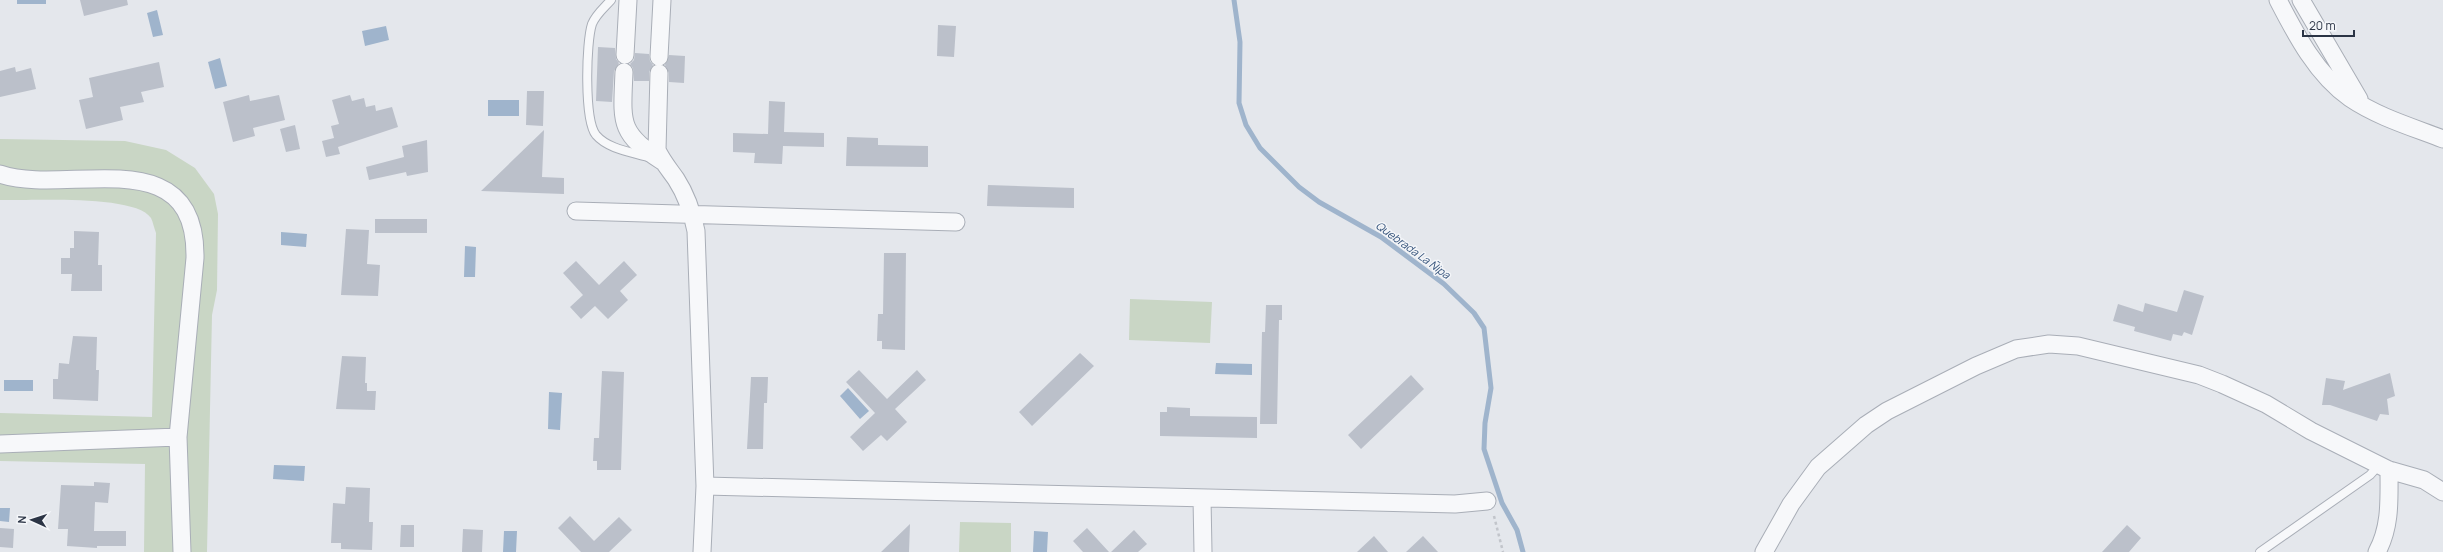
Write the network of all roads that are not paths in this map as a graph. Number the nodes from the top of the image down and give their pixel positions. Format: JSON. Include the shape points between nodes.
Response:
{"nodes":[{"id":1,"x":611,"y":0,"type":"edge"},
{"id":2,"x":628,"y":0,"type":"edge"},
{"id":3,"x":662,"y":0,"type":"edge"},
{"id":4,"x":2278,"y":0,"type":"edge"},
{"id":5,"x":2301,"y":0,"type":"edge"},
{"id":6,"x":2362,"y":105,"type":"junction"},
{"id":7,"x":2443,"y":139,"type":"edge"},
{"id":8,"x":662,"y":161,"type":"junction"},
{"id":9,"x":0,"y":174,"type":"edge"},
{"id":10,"x":576,"y":212,"type":"dead end"},
{"id":11,"x":693,"y":214,"type":"junction"},
{"id":12,"x":956,"y":222,"type":"dead end"},
{"id":13,"x":178,"y":437,"type":"junction"},
{"id":14,"x":0,"y":444,"type":"edge"},
{"id":15,"x":2384,"y":468,"type":"junction"},
{"id":16,"x":705,"y":486,"type":"junction"},
{"id":17,"x":2443,"y":492,"type":"edge"},
{"id":18,"x":1202,"y":498,"type":"junction"},
{"id":19,"x":1487,"y":501,"type":"road end"},
{"id":20,"x":182,"y":552,"type":"edge"},
{"id":21,"x":702,"y":552,"type":"edge"},
{"id":22,"x":1203,"y":552,"type":"edge"},
{"id":23,"x":1764,"y":552,"type":"edge"},
{"id":24,"x":2260,"y":552,"type":"edge"},
{"id":25,"x":2377,"y":552,"type":"edge"}],
"edges":[{"from":1,"to":8,"type":"lane","via":[[597,15],[591,29],[589,122],[596,135],[609,145]]},
{"from":2,"to":8,"type":"street","via":[[623,122],[630,136],[643,149]]},
{"from":3,"to":8,"type":"street","via":[[656,135]]},
{"from":4,"to":6,"type":"street","via":[[2314,61],[2341,91]]},
{"from":5,"to":6,"type":"street"},
{"from":6,"to":7,"type":"street","via":[[2380,115]]},
{"from":8,"to":11,"type":"street","via":[[683,191]]},
{"from":9,"to":13,"type":"street","via":[[20,178],[138,180],[165,192],[185,211],[193,230],[195,258]]},
{"from":10,"to":11,"type":"street"},
{"from":11,"to":12,"type":"street"},
{"from":11,"to":16,"type":"street","via":[[696,231]]},
{"from":13,"to":14,"type":"street"},
{"from":13,"to":20,"type":"street"},
{"from":15,"to":17,"type":"street","via":[[2424,480]]},
{"from":15,"to":23,"type":"street","via":[[2260,401],[2199,376],[2078,346],[2034,345],[2016,349],[1976,366],[1892,408],[1866,424],[1818,467],[1791,504]]},
{"from":15,"to":24,"type":"lane","via":[[2370,475]]},
{"from":15,"to":25,"type":"street","via":[[2388,520]]},
{"from":16,"to":18,"type":"street"},
{"from":16,"to":21,"type":"street"},
{"from":18,"to":19,"type":"street","via":[[1455,504]]},
{"from":18,"to":22,"type":"street"}]}
